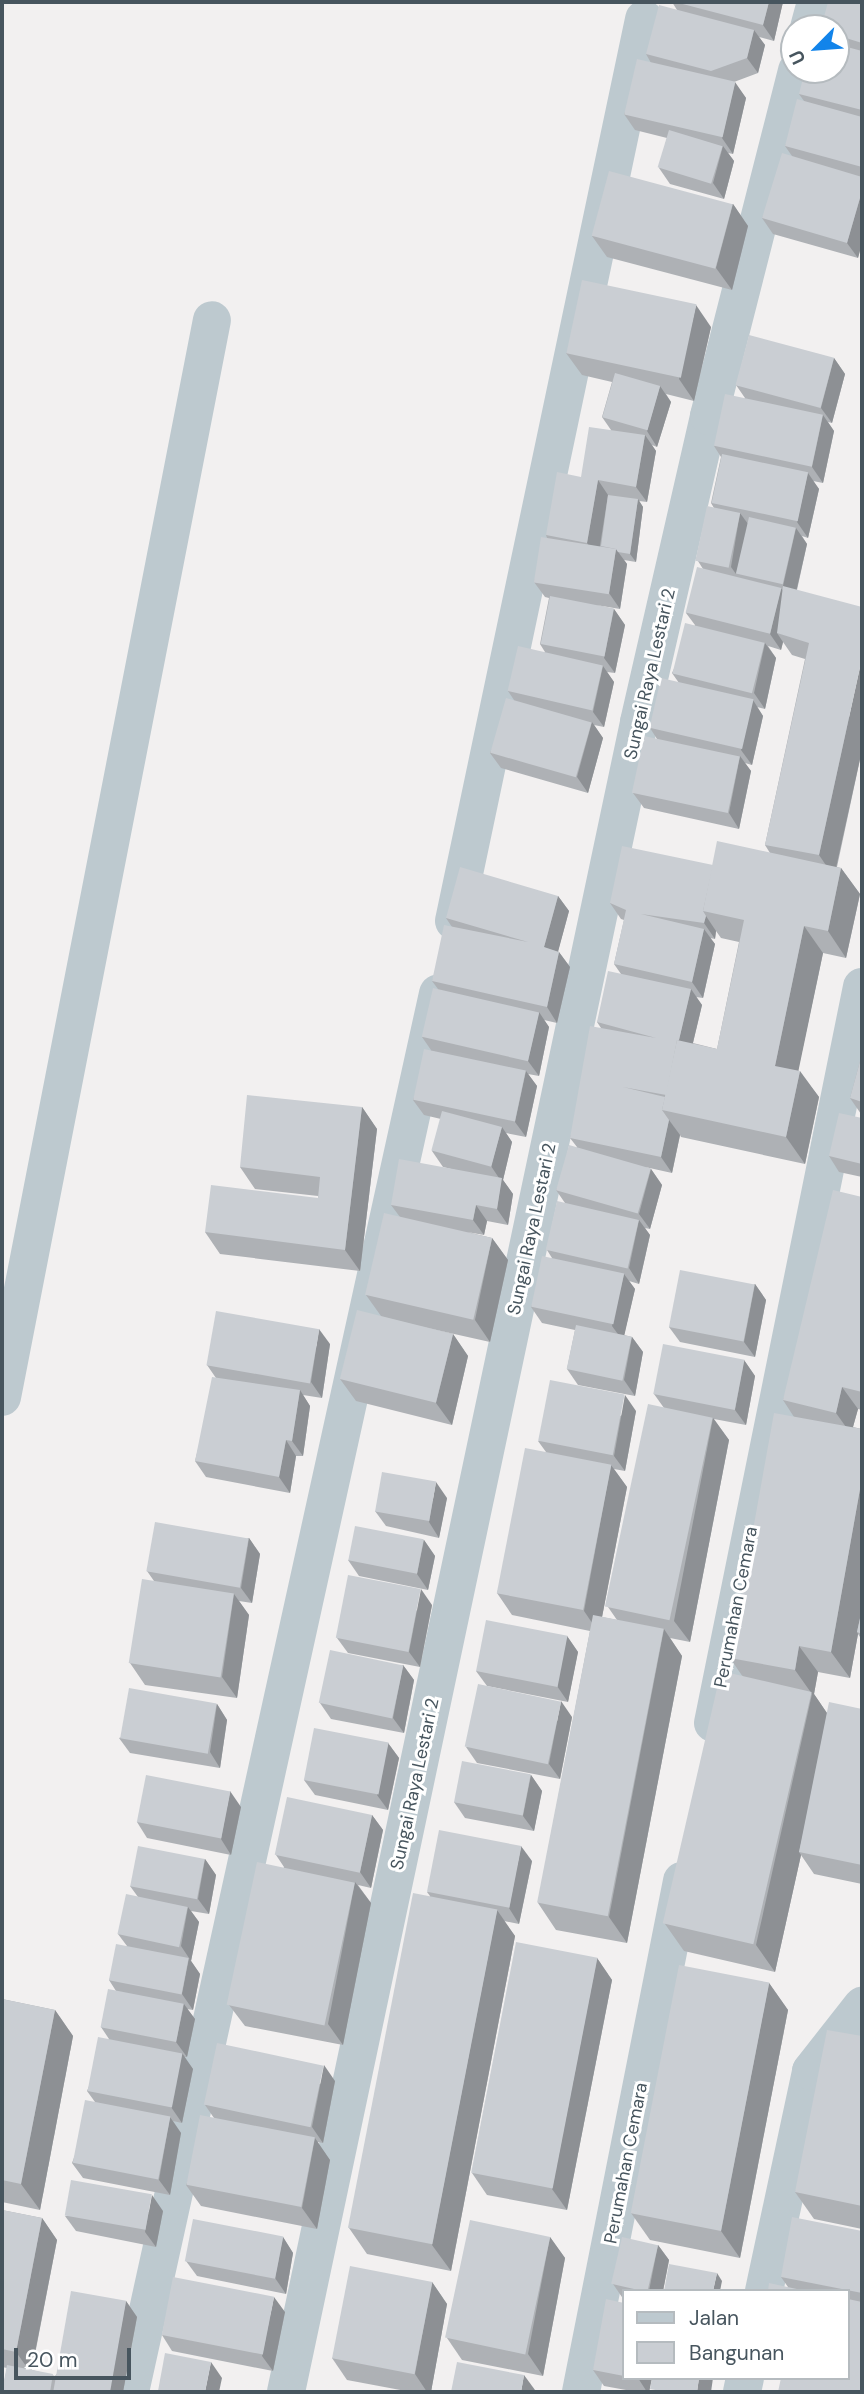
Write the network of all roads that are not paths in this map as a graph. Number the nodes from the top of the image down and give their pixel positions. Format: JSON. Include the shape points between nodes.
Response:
{"nodes":[{"id":1,"x":644,"y":19,"type":"dead end"},
{"id":2,"x":793,"y":84,"type":"edge"},
{"id":3,"x":212,"y":320,"type":"dead end"},
{"id":4,"x":862,"y":987,"type":"edge"},
{"id":5,"x":15,"y":1261,"type":"edge"},
{"id":6,"x":2,"y":1397,"type":"edge"},
{"id":7,"x":708,"y":1752,"type":"edge"},
{"id":8,"x":689,"y":1847,"type":"edge"},
{"id":9,"x":862,"y":2006,"type":"edge"},
{"id":10,"x":764,"y":2289,"type":"edge"},
{"id":11,"x":131,"y":2392,"type":"edge"},
{"id":12,"x":286,"y":2392,"type":"edge"},
{"id":13,"x":581,"y":2392,"type":"edge"}],
"edges":[{"from":1,"to":11,"type":"street","via":[[405,1149]]},
{"from":2,"to":12,"type":"street","name":"Sungai Raya Lestari 2","via":[[712,403],[639,722]]},
{"from":3,"to":5,"type":"street"},
{"from":4,"to":7,"type":"street","name":"Perumahan Cemara"},
{"from":5,"to":6,"type":"street"},
{"from":8,"to":13,"type":"street","name":"Perumahan Cemara"},
{"from":9,"to":10,"type":"street","via":[[811,2071]]}]}
